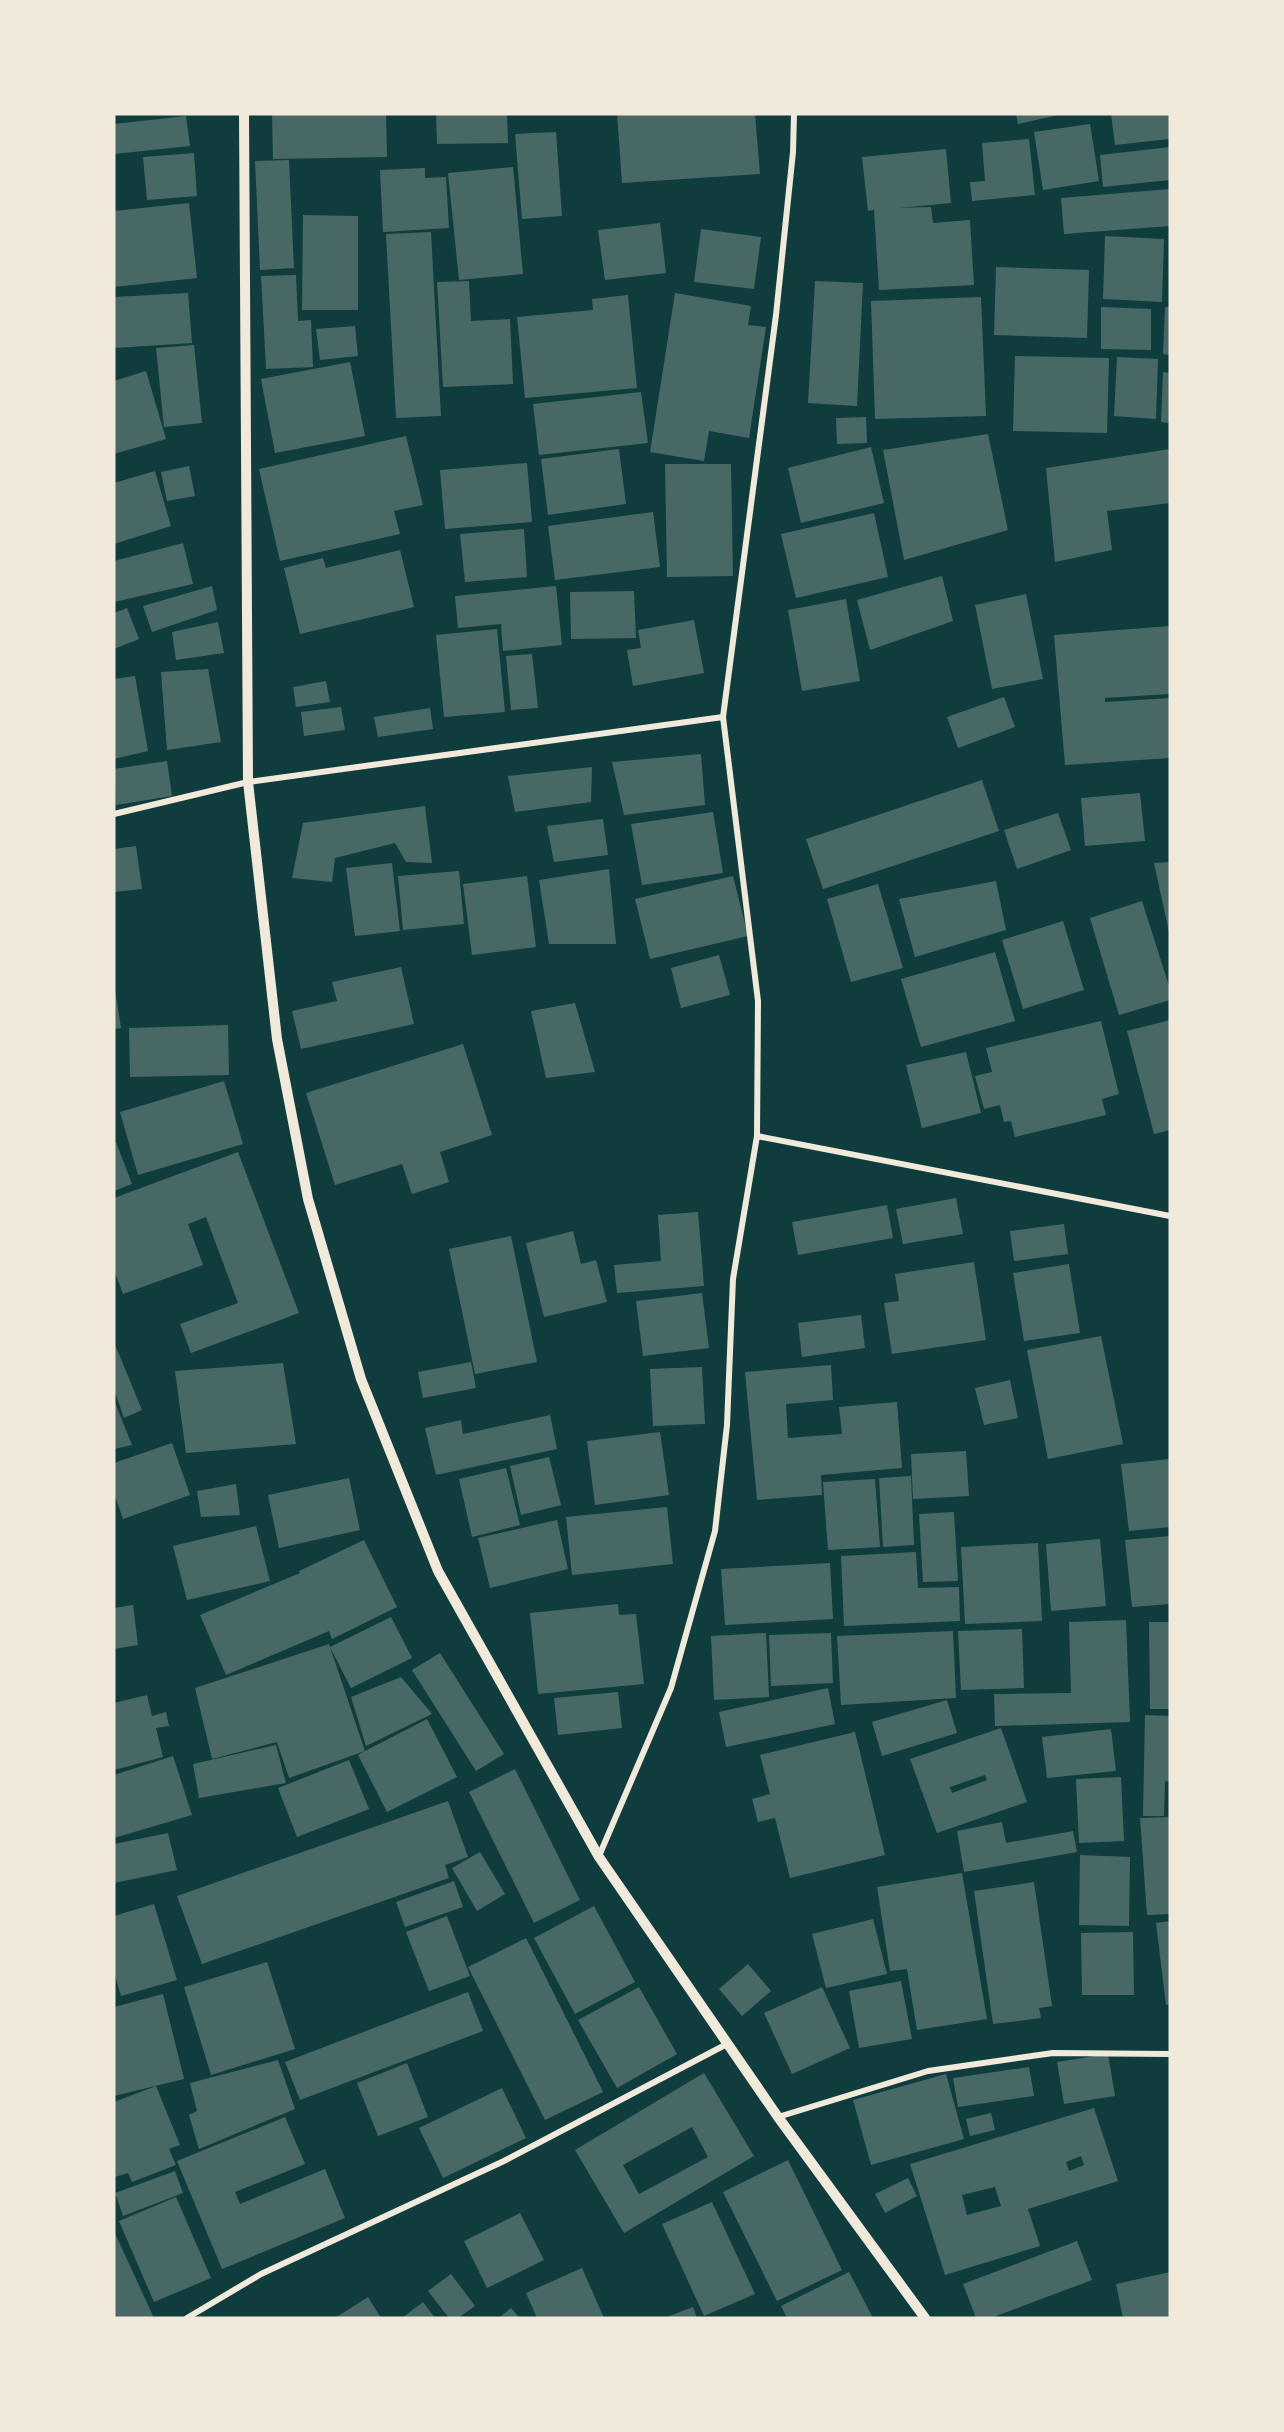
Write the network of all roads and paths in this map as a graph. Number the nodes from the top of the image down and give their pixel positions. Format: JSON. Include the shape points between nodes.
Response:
{"nodes":[{"id":1,"x":244,"y":114,"type":"edge"},
{"id":2,"x":794,"y":114,"type":"edge"},
{"id":3,"x":723,"y":717,"type":"junction"},
{"id":4,"x":248,"y":782,"type":"junction"},
{"id":5,"x":114,"y":814,"type":"edge"},
{"id":6,"x":757,"y":1136,"type":"junction"},
{"id":7,"x":1170,"y":1216,"type":"edge"},
{"id":8,"x":599,"y":1857,"type":"junction"},
{"id":9,"x":727,"y":2044,"type":"junction"},
{"id":10,"x":1170,"y":2054,"type":"edge"},
{"id":11,"x":778,"y":2117,"type":"junction"},
{"id":12,"x":187,"y":2318,"type":"edge"},
{"id":13,"x":925,"y":2318,"type":"edge"}],
"edges":[{"from":1,"to":4,"type":"street"},
{"from":2,"to":3,"type":"street","via":[[794,153],[776,315]]},
{"from":3,"to":4,"type":"street"},
{"from":3,"to":6,"type":"street","via":[[758,1001]]},
{"from":4,"to":5,"type":"street"},
{"from":4,"to":8,"type":"street","via":[[279,1051],[308,1199],[362,1379],[438,1571]]},
{"from":6,"to":7,"type":"street"},
{"from":6,"to":8,"type":"street","via":[[733,1279],[727,1425],[716,1531],[671,1688]]},
{"from":8,"to":9,"type":"street"},
{"from":9,"to":11,"type":"street"},
{"from":9,"to":12,"type":"street","via":[[504,2161],[261,2274]]},
{"from":10,"to":11,"type":"street","via":[[1053,2053],[928,2071]]},
{"from":11,"to":13,"type":"street"}]}
